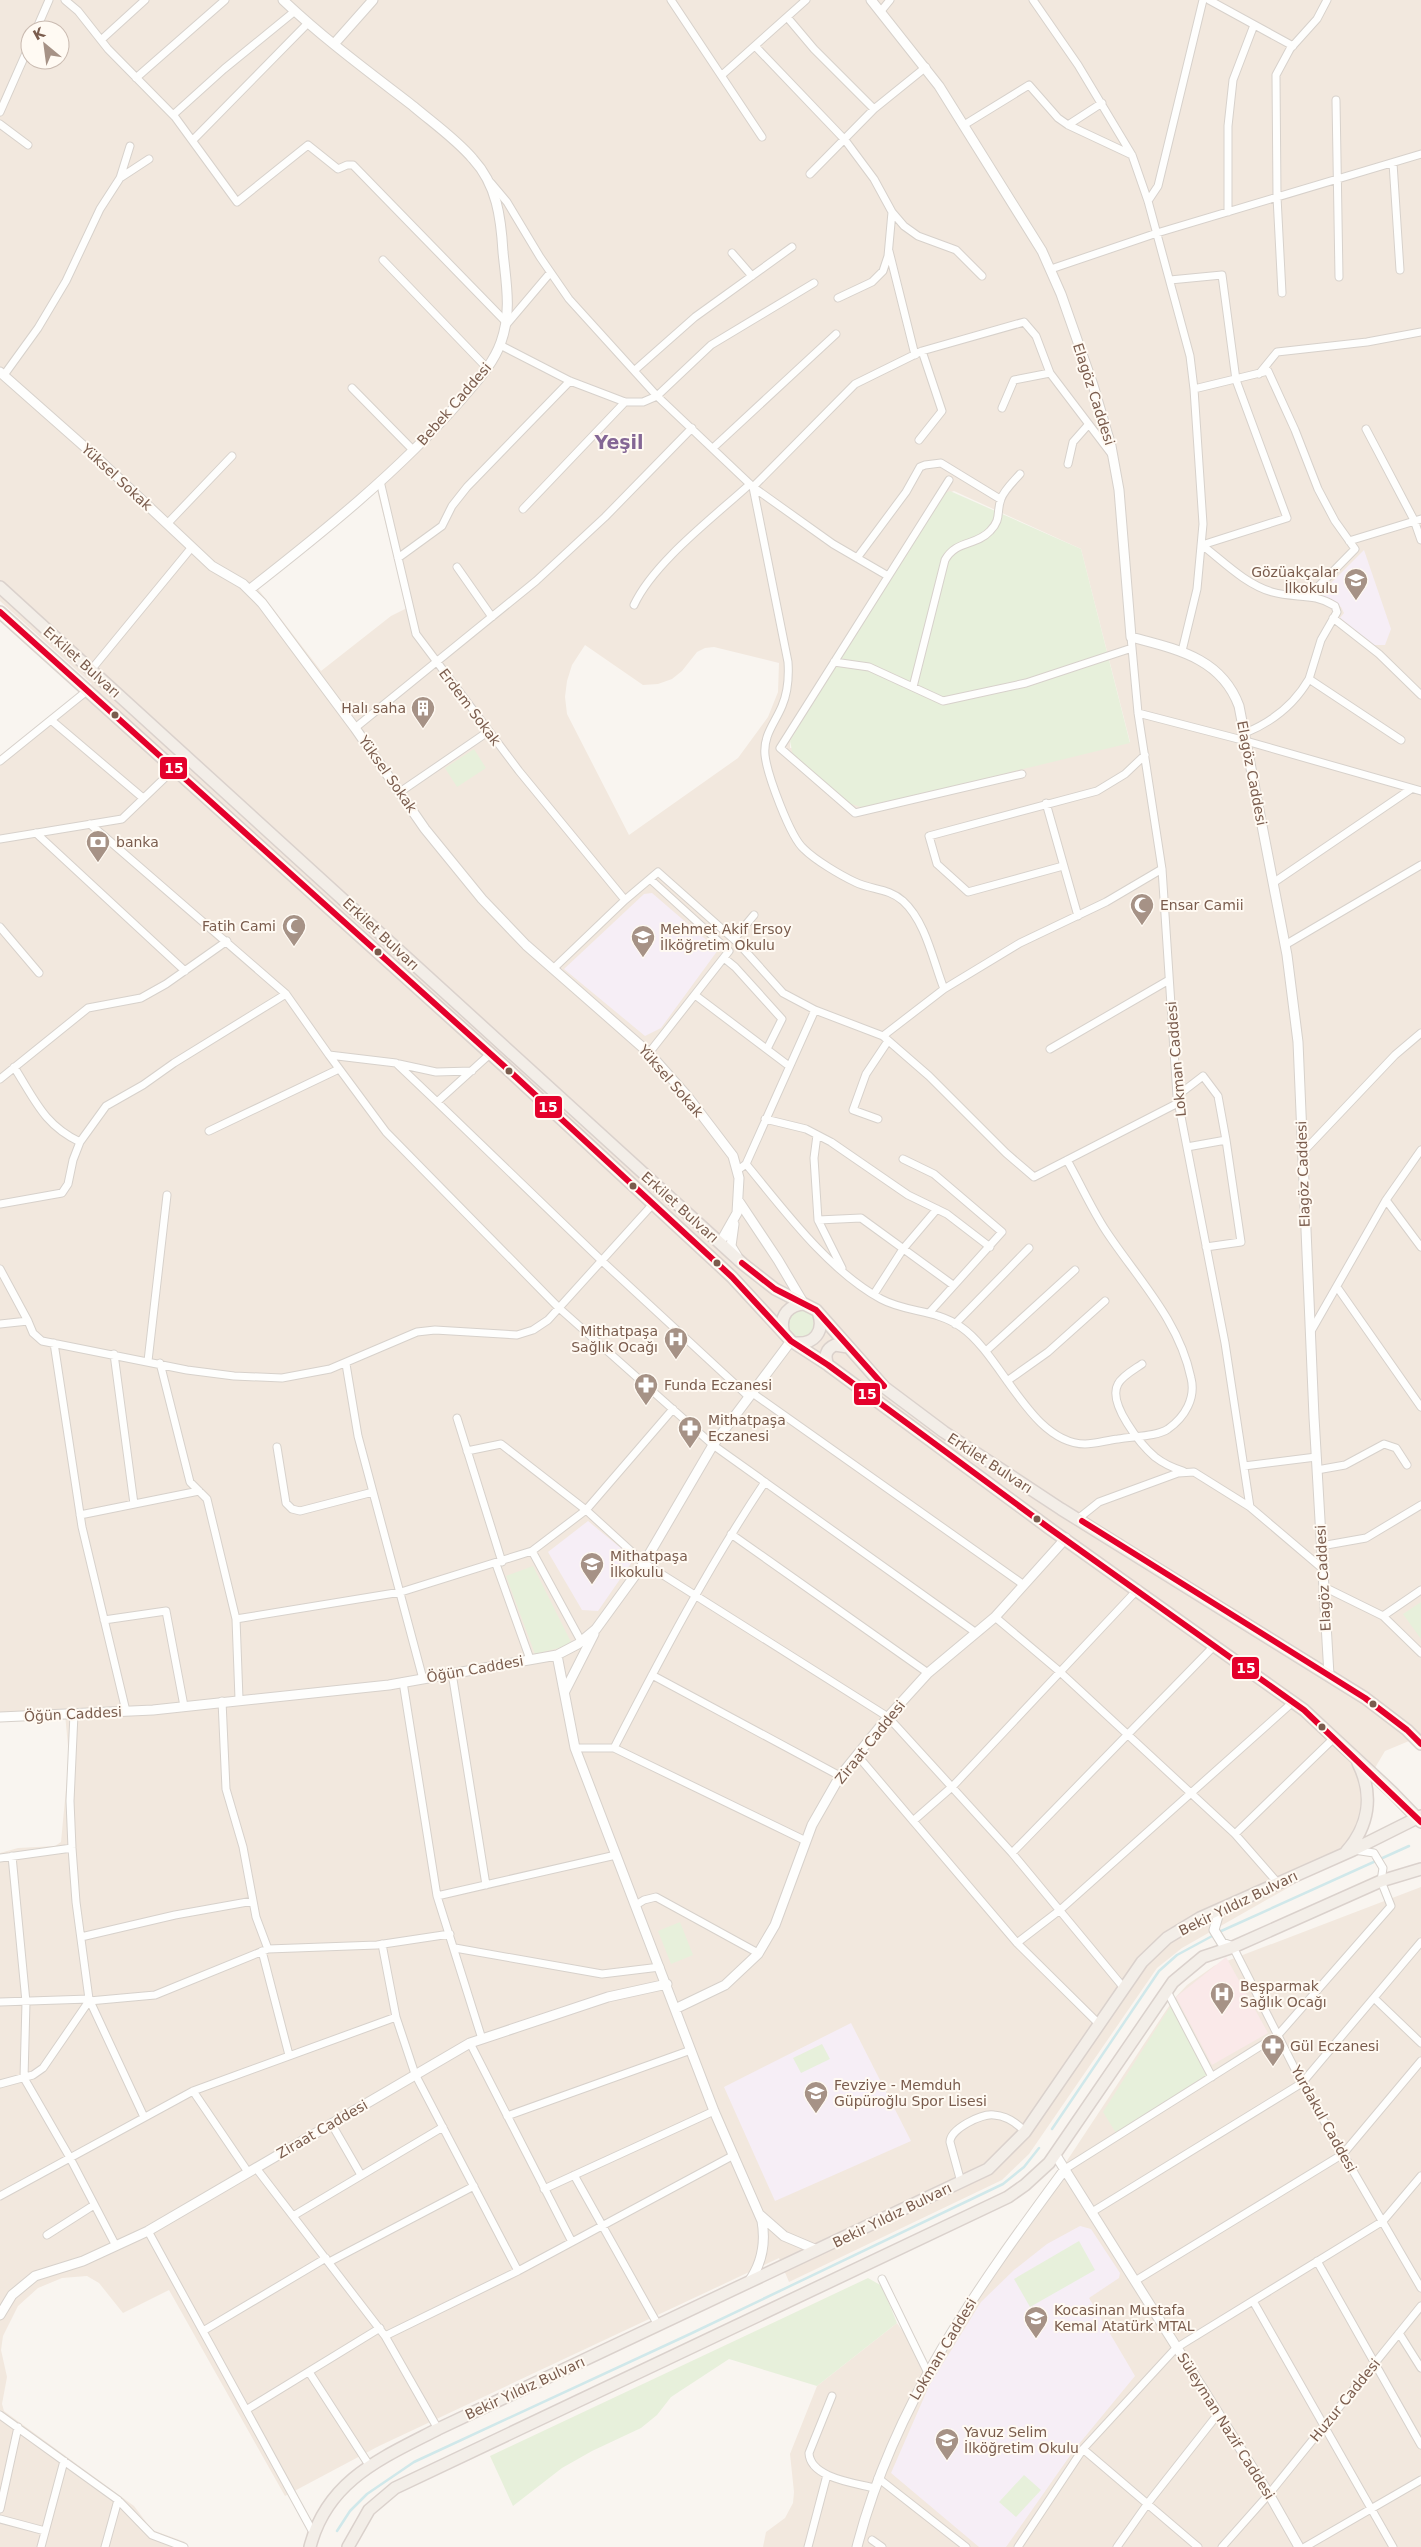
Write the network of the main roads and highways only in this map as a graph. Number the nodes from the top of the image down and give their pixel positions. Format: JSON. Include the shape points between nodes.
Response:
{"nodes":[{"id":1,"x":0,"y":587,"type":"edge"},
{"id":2,"x":0,"y":612,"type":"edge"},
{"id":3,"x":804,"y":1304,"type":"junction"},
{"id":4,"x":819,"y":1315,"type":"junction"},
{"id":5,"x":783,"y":1330,"type":"junction"},
{"id":6,"x":794,"y":1342,"type":"junction"},
{"id":7,"x":848,"y":1347,"type":"junction"},
{"id":8,"x":828,"y":1365,"type":"junction"},
{"id":9,"x":1420,"y":1740,"type":"edge"},
{"id":10,"x":1355,"y":1757,"type":"junction"},
{"id":11,"x":1420,"y":1819,"type":"edge"},
{"id":12,"x":1349,"y":1852,"type":"junction"},
{"id":13,"x":1421,"y":1869,"type":"edge"},
{"id":14,"x":310,"y":2547,"type":"edge"},
{"id":15,"x":348,"y":2547,"type":"edge"}],
"edges":[{"from":1,"to":3,"type":"main road","name":"Erkilet Bulvarı","via":[[743,1264],[775,1289]]},
{"from":2,"to":5,"type":"main road","name":"Erkilet Bulvarı","via":[[490,1054],[732,1277]]},
{"from":3,"to":4,"type":"main road","name":"Erkilet Bulvarı"},
{"from":3,"to":5,"type":"main road","via":[[791,1307],[786,1312]]},
{"from":4,"to":6,"type":"main road","via":[[821,1328],[815,1339]]},
{"from":4,"to":7,"type":"main road","name":"Erkilet Bulvarı"},
{"from":5,"to":6,"type":"main road","name":"Erkilet Bulvarı"},
{"from":6,"to":8,"type":"main road","name":"Erkilet Bulvarı"},
{"from":7,"to":8,"type":"main road","via":[[836,1345],[828,1349]]},
{"from":7,"to":9,"type":"main road","name":"Erkilet Bulvarı","via":[[884,1387],[944,1432],[1365,1698]]},
{"from":8,"to":10,"type":"main road","name":"Erkilet Bulvarı","via":[[1293,1702]]},
{"from":10,"to":11,"type":"main road","name":"Erkilet Bulvarı"},
{"from":10,"to":12,"type":"main road","via":[[1366,1784],[1367,1813],[1361,1832]]},
{"from":11,"to":12,"type":"main road","name":"Bekir Yıldız Bulvarı"},
{"from":12,"to":14,"type":"main road","name":"Bekir Yıldız Bulvarı","via":[[1188,1924],[1167,1938],[1142,1962],[1025,2132],[988,2168],[438,2429],[369,2465],[340,2492],[314,2534]]},
{"from":13,"to":15,"type":"main road","via":[[1381,1882],[1203,1957],[1167,1991],[1055,2154],[1033,2178],[1008,2197],[395,2488],[369,2510]]}]}
